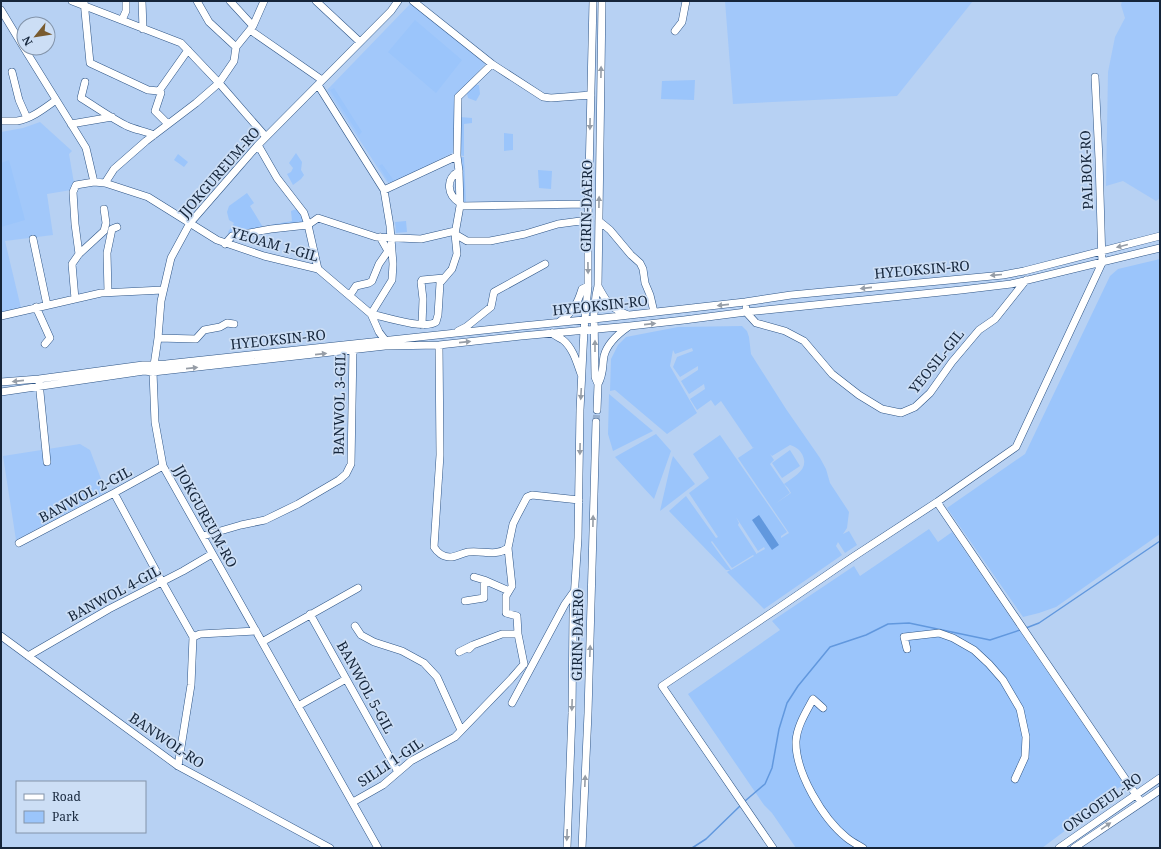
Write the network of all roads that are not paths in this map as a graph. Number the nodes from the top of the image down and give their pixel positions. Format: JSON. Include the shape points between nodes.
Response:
{"nodes":[{"id":1,"x":72,"y":1,"type":"edge"},
{"id":2,"x":126,"y":1,"type":"edge"},
{"id":3,"x":142,"y":1,"type":"edge"},
{"id":4,"x":197,"y":1,"type":"edge"},
{"id":5,"x":230,"y":1,"type":"edge"},
{"id":6,"x":264,"y":1,"type":"edge"},
{"id":7,"x":316,"y":1,"type":"edge"},
{"id":8,"x":398,"y":1,"type":"edge"},
{"id":9,"x":413,"y":1,"type":"edge"},
{"id":10,"x":593,"y":1,"type":"edge"},
{"id":11,"x":602,"y":1,"type":"edge"},
{"id":12,"x":686,"y":1,"type":"edge"},
{"id":13,"x":84,"y":3,"type":"edge"},
{"id":14,"x":2,"y":15,"type":"edge"},
{"id":15,"x":122,"y":20,"type":"junction"},
{"id":16,"x":251,"y":28,"type":"junction"},
{"id":17,"x":143,"y":29,"type":"junction"},
{"id":18,"x":675,"y":31,"type":"dead end"},
{"id":19,"x":16,"y":36,"type":"edge"},
{"id":20,"x":360,"y":42,"type":"junction"},
{"id":21,"x":236,"y":47,"type":"junction"},
{"id":22,"x":188,"y":50,"type":"junction"},
{"id":23,"x":29,"y":56,"type":"edge"},
{"id":24,"x":492,"y":64,"type":"junction"},
{"id":25,"x":12,"y":72,"type":"dead end"},
{"id":26,"x":1094,"y":77,"type":"dead end"},
{"id":27,"x":85,"y":82,"type":"dead end"},
{"id":28,"x":320,"y":82,"type":"junction"},
{"id":29,"x":219,"y":83,"type":"junction"},
{"id":30,"x":159,"y":91,"type":"junction"},
{"id":31,"x":591,"y":95,"type":"junction"},
{"id":32,"x":56,"y":100,"type":"junction"},
{"id":33,"x":112,"y":117,"type":"junction"},
{"id":34,"x":27,"y":118,"type":"junction"},
{"id":35,"x":1,"y":121,"type":"edge"},
{"id":36,"x":71,"y":124,"type":"junction"},
{"id":37,"x":168,"y":124,"type":"junction"},
{"id":38,"x":154,"y":135,"type":"junction"},
{"id":39,"x":266,"y":137,"type":"junction"},
{"id":40,"x":258,"y":145,"type":"junction"},
{"id":41,"x":457,"y":156,"type":"junction"},
{"id":42,"x":94,"y":182,"type":"junction"},
{"id":43,"x":105,"y":183,"type":"junction"},
{"id":44,"x":384,"y":190,"type":"junction"},
{"id":45,"x":460,"y":204,"type":"junction"},
{"id":46,"x":588,"y":204,"type":"junction"},
{"id":47,"x":104,"y":209,"type":"dead end"},
{"id":48,"x":588,"y":220,"type":"junction"},
{"id":49,"x":599,"y":221,"type":"junction"},
{"id":50,"x":190,"y":223,"type":"junction"},
{"id":51,"x":308,"y":225,"type":"junction"},
{"id":52,"x":117,"y":227,"type":"dead end"},
{"id":53,"x":455,"y":233,"type":"junction"},
{"id":54,"x":1160,"y":236,"type":"edge"},
{"id":55,"x":380,"y":237,"type":"junction"},
{"id":56,"x":33,"y":238,"type":"dead end"},
{"id":57,"x":390,"y":238,"type":"junction"},
{"id":58,"x":225,"y":244,"type":"junction"},
{"id":59,"x":1160,"y":248,"type":"edge"},
{"id":60,"x":1101,"y":251,"type":"junction"},
{"id":61,"x":79,"y":254,"type":"junction"},
{"id":62,"x":1102,"y":263,"type":"junction"},
{"id":63,"x":545,"y":264,"type":"dead end"},
{"id":64,"x":318,"y":269,"type":"junction"},
{"id":65,"x":444,"y":278,"type":"junction"},
{"id":66,"x":1026,"y":280,"type":"junction"},
{"id":67,"x":588,"y":286,"type":"junction"},
{"id":68,"x":598,"y":286,"type":"junction"},
{"id":69,"x":163,"y":290,"type":"junction"},
{"id":70,"x":108,"y":292,"type":"junction"},
{"id":71,"x":350,"y":295,"type":"junction"},
{"id":72,"x":76,"y":299,"type":"junction"},
{"id":73,"x":745,"y":302,"type":"junction"},
{"id":74,"x":47,"y":305,"type":"junction"},
{"id":75,"x":36,"y":307,"type":"junction"},
{"id":76,"x":654,"y":312,"type":"junction"},
{"id":77,"x":746,"y":312,"type":"junction"},
{"id":78,"x":371,"y":314,"type":"junction"},
{"id":79,"x":628,"y":315,"type":"junction"},
{"id":80,"x":1,"y":316,"type":"edge"},
{"id":81,"x":594,"y":319,"type":"junction"},
{"id":82,"x":585,"y":320,"type":"junction"},
{"id":83,"x":558,"y":323,"type":"junction"},
{"id":84,"x":234,"y":324,"type":"dead end"},
{"id":85,"x":420,"y":325,"type":"junction"},
{"id":86,"x":630,"y":326,"type":"junction"},
{"id":87,"x":595,"y":329,"type":"junction"},
{"id":88,"x":584,"y":330,"type":"junction"},
{"id":89,"x":458,"y":333,"type":"junction"},
{"id":90,"x":552,"y":333,"type":"junction"},
{"id":91,"x":158,"y":338,"type":"junction"},
{"id":92,"x":385,"y":343,"type":"junction"},
{"id":93,"x":45,"y":344,"type":"dead end"},
{"id":94,"x":439,"y":345,"type":"junction"},
{"id":95,"x":353,"y":347,"type":"junction"},
{"id":96,"x":154,"y":368,"type":"junction"},
{"id":97,"x":582,"y":378,"type":"junction"},
{"id":98,"x":1,"y":382,"type":"edge"},
{"id":99,"x":39,"y":382,"type":"junction"},
{"id":100,"x":598,"y":384,"type":"junction"},
{"id":101,"x":1,"y":392,"type":"edge"},
{"id":102,"x":597,"y":410,"type":"tunnel mouth"},
{"id":103,"x":596,"y":422,"type":"tunnel mouth"},
{"id":104,"x":47,"y":462,"type":"dead end"},
{"id":105,"x":163,"y":466,"type":"junction"},
{"id":106,"x":114,"y":493,"type":"junction"},
{"id":107,"x":579,"y":500,"type":"junction"},
{"id":108,"x":937,"y":502,"type":"junction"},
{"id":109,"x":203,"y":536,"type":"junction"},
{"id":110,"x":19,"y":543,"type":"dead end"},
{"id":111,"x":508,"y":548,"type":"junction"},
{"id":112,"x":212,"y":554,"type":"junction"},
{"id":113,"x":474,"y":577,"type":"dead end"},
{"id":114,"x":484,"y":580,"type":"junction"},
{"id":115,"x":162,"y":582,"type":"junction"},
{"id":116,"x":358,"y":588,"type":"dead end"},
{"id":117,"x":575,"y":590,"type":"junction"},
{"id":118,"x":509,"y":591,"type":"junction"},
{"id":119,"x":465,"y":601,"type":"dead end"},
{"id":120,"x":310,"y":614,"type":"junction"},
{"id":121,"x":355,"y":626,"type":"dead end"},
{"id":122,"x":256,"y":631,"type":"junction"},
{"id":123,"x":518,"y":634,"type":"junction"},
{"id":124,"x":1,"y":636,"type":"edge"},
{"id":125,"x":193,"y":638,"type":"junction"},
{"id":126,"x":262,"y":642,"type":"junction"},
{"id":127,"x":908,"y":649,"type":"dead end"},
{"id":128,"x":460,"y":652,"type":"dead end"},
{"id":129,"x":28,"y":656,"type":"junction"},
{"id":130,"x":527,"y":666,"type":"junction"},
{"id":131,"x":346,"y":679,"type":"junction"},
{"id":132,"x":512,"y":703,"type":"dead end"},
{"id":133,"x":298,"y":706,"type":"junction"},
{"id":134,"x":823,"y":708,"type":"dead end"},
{"id":135,"x":461,"y":730,"type":"junction"},
{"id":136,"x":178,"y":766,"type":"junction"},
{"id":137,"x":398,"y":772,"type":"junction"},
{"id":138,"x":1160,"y":778,"type":"edge"},
{"id":139,"x":1015,"y":779,"type":"dead end"},
{"id":140,"x":1160,"y":790,"type":"edge"},
{"id":141,"x":1136,"y":794,"type":"junction"},
{"id":142,"x":353,"y":802,"type":"junction"},
{"id":143,"x":1141,"y":802,"type":"junction"},
{"id":144,"x":377,"y":847,"type":"edge"},
{"id":145,"x":330,"y":848,"type":"edge"},
{"id":146,"x":567,"y":848,"type":"edge"},
{"id":147,"x":582,"y":848,"type":"edge"},
{"id":148,"x":773,"y":848,"type":"edge"},
{"id":149,"x":863,"y":848,"type":"edge"},
{"id":150,"x":1059,"y":848,"type":"edge"},
{"id":151,"x":1074,"y":848,"type":"edge"}],
"edges":[{"from":1,"to":13,"type":"street"},
{"from":2,"to":15,"type":"street"},
{"from":3,"to":17,"type":"street"},
{"from":4,"to":21,"type":"street","via":[[208,22]]},
{"from":5,"to":16,"type":"street"},
{"from":6,"to":16,"type":"street"},
{"from":7,"to":20,"type":"street"},
{"from":8,"to":20,"type":"street","name":"JJOKGUREUM-RO"},
{"from":9,"to":24,"type":"street"},
{"from":10,"to":31,"type":"street","name":"GIRIN-DAERO"},
{"from":49,"to":11,"type":"street","name":"GIRIN-DAERO","one_way":true},
{"from":12,"to":18,"type":"street","via":[[682,22]]},
{"from":13,"to":15,"type":"street"},
{"from":13,"to":30,"type":"street","via":[[90,63],[148,90]]},
{"from":14,"to":19,"type":"street"},
{"from":15,"to":17,"type":"street"},
{"from":16,"to":21,"type":"street"},
{"from":16,"to":28,"type":"street"},
{"from":17,"to":22,"type":"street","via":[[181,43]]},
{"from":20,"to":28,"type":"street","name":"JJOKGUREUM-RO"},
{"from":21,"to":29,"type":"street","via":[[234,60]]},
{"from":22,"to":29,"type":"street"},
{"from":22,"to":30,"type":"street"},
{"from":23,"to":32,"type":"street"},
{"from":24,"to":31,"type":"street","via":[[543,97]]},
{"from":24,"to":41,"type":"street","via":[[458,97]]},
{"from":25,"to":34,"type":"street","via":[[19,100]]},
{"from":26,"to":60,"type":"street","name":"PALBOK-RO"},
{"from":27,"to":33,"type":"street","via":[[80,98]]},
{"from":28,"to":39,"type":"street","name":"JJOKGUREUM-RO"},
{"from":28,"to":44,"type":"street"},
{"from":29,"to":37,"type":"street"},
{"from":29,"to":39,"type":"street"},
{"from":30,"to":37,"type":"street","via":[[161,93],[155,111]]},
{"from":31,"to":46,"type":"street","name":"GIRIN-DAERO","one_way":true},
{"from":32,"to":34,"type":"street"},
{"from":32,"to":36,"type":"street"},
{"from":33,"to":36,"type":"street"},
{"from":33,"to":38,"type":"street","via":[[127,126]]},
{"from":34,"to":35,"type":"street"},
{"from":36,"to":42,"type":"street","via":[[86,148]]},
{"from":37,"to":38,"type":"street"},
{"from":38,"to":43,"type":"street","via":[[114,169]]},
{"from":39,"to":40,"type":"street","name":"JJOKGUREUM-RO"},
{"from":40,"to":50,"type":"street","name":"JJOKGUREUM-RO"},
{"from":40,"to":51,"type":"street","via":[[277,178],[304,213]]},
{"from":41,"to":44,"type":"street"},
{"from":41,"to":45,"type":"street"},
{"from":42,"to":43,"type":"street","name":"YEOAM 1-GIL"},
{"from":42,"to":61,"type":"street","name":"YEOAM 1-GIL","via":[[76,185],[73,192]]},
{"from":43,"to":50,"type":"street","name":"YEOAM 1-GIL","via":[[148,197]]},
{"from":44,"to":57,"type":"street"},
{"from":45,"to":46,"type":"street","name":"GIRIN-DAERO"},
{"from":45,"to":53,"type":"street"},
{"from":46,"to":48,"type":"street","name":"GIRIN-DAERO"},
{"from":47,"to":61,"type":"street","via":[[104,231]]},
{"from":48,"to":53,"type":"street","via":[[558,224],[490,241],[466,241]]},
{"from":48,"to":67,"type":"street","name":"GIRIN-DAERO","one_way":true},
{"from":49,"to":68,"type":"street","name":"GIRIN-DAERO"},
{"from":49,"to":76,"type":"street","via":[[640,263]]},
{"from":50,"to":58,"type":"street","name":"YEOAM 1-GIL"},
{"from":50,"to":69,"type":"street","name":"JJOKGUREUM-RO","via":[[171,258]]},
{"from":51,"to":55,"type":"street","via":[[318,218]]},
{"from":51,"to":58,"type":"street","via":[[232,236]]},
{"from":51,"to":64,"type":"street"},
{"from":52,"to":70,"type":"street","via":[[112,229],[107,253]]},
{"from":53,"to":57,"type":"street","via":[[421,239]]},
{"from":53,"to":65,"type":"street","via":[[457,254],[452,269]]},
{"from":54,"to":60,"type":"street","name":"HYEOKSIN-RO","one_way":true},
{"from":55,"to":57,"type":"street"},
{"from":55,"to":71,"type":"street","via":[[388,251],[372,281],[356,286]]},
{"from":56,"to":74,"type":"street"},
{"from":57,"to":78,"type":"street","via":[[392,280]]},
{"from":58,"to":64,"type":"street","name":"YEOAM 1-GIL"},
{"from":59,"to":62,"type":"street","name":"HYEOKSIN-RO"},
{"from":60,"to":62,"type":"street","name":"PALBOK-RO"},
{"from":60,"to":73,"type":"street","name":"HYEOKSIN-RO","one_way":true,"via":[[1003,275],[799,294]]},
{"from":61,"to":72,"type":"street","via":[[72,264]]},
{"from":62,"to":66,"type":"street","name":"HYEOKSIN-RO"},
{"from":62,"to":108,"type":"street","via":[[1016,446]]},
{"from":63,"to":89,"type":"street","via":[[494,292],[491,307],[466,327],[456,331]]},
{"from":64,"to":71,"type":"street","name":"YEOAM 1-GIL"},
{"from":65,"to":85,"type":"street","via":[[440,283],[438,319],[433,324]]},
{"from":65,"to":85,"type":"street","via":[[422,280]]},
{"from":66,"to":77,"type":"street","name":"HYEOKSIN-RO","via":[[961,290]]},
{"from":66,"to":77,"type":"street","name":"YEOSIL-GIL","via":[[994,318],[979,330],[930,393],[915,408],[901,413],[882,409],[859,395],[832,374],[804,340],[785,331],[756,324]]},
{"from":67,"to":82,"type":"street","name":"GIRIN-DAERO"},
{"from":67,"to":83,"type":"street","via":[[582,289],[575,308]]},
{"from":68,"to":79,"type":"street","via":[[608,304]]},
{"from":68,"to":81,"type":"street","name":"GIRIN-DAERO"},
{"from":69,"to":70,"type":"street"},
{"from":69,"to":91,"type":"street","name":"JJOKGUREUM-RO"},
{"from":70,"to":72,"type":"street"},
{"from":71,"to":78,"type":"street","name":"YEOAM 1-GIL"},
{"from":72,"to":74,"type":"street"},
{"from":73,"to":76,"type":"street","name":"HYEOKSIN-RO","one_way":true},
{"from":73,"to":77,"type":"street"},
{"from":74,"to":75,"type":"street"},
{"from":75,"to":80,"type":"street"},
{"from":75,"to":93,"type":"street","via":[[50,338]]},
{"from":76,"to":79,"type":"street","name":"HYEOKSIN-RO"},
{"from":86,"to":77,"type":"street","name":"HYEOKSIN-RO","one_way":true},
{"from":78,"to":85,"type":"street","name":"YEOAM 1-GIL"},
{"from":78,"to":92,"type":"street","name":"YEOAM 1-GIL"},
{"from":79,"to":81,"type":"street","name":"HYEOKSIN-RO"},
{"from":81,"to":82,"type":"street","name":"HYEOKSIN-RO"},
{"from":81,"to":87,"type":"street","name":"GIRIN-DAERO"},
{"from":82,"to":83,"type":"street","name":"HYEOKSIN-RO"},
{"from":82,"to":88,"type":"street","name":"GIRIN-DAERO"},
{"from":83,"to":89,"type":"street","name":"HYEOKSIN-RO"},
{"from":84,"to":91,"type":"street","via":[[227,323],[204,330],[196,339]]},
{"from":86,"to":87,"type":"street","name":"HYEOKSIN-RO"},
{"from":86,"to":100,"type":"street","via":[[608,347],[602,377]]},
{"from":87,"to":88,"type":"street","name":"HYEOKSIN-RO"},
{"from":100,"to":87,"type":"street","name":"GIRIN-DAERO","one_way":true,"via":[[595,377]]},
{"from":88,"to":90,"type":"street","name":"HYEOKSIN-RO"},
{"from":88,"to":97,"type":"street","name":"GIRIN-DAERO"},
{"from":89,"to":92,"type":"street","name":"HYEOKSIN-RO"},
{"from":94,"to":90,"type":"street","name":"HYEOKSIN-RO","one_way":true},
{"from":90,"to":97,"type":"street","via":[[563,340],[572,351]]},
{"from":91,"to":96,"type":"street","name":"JJOKGUREUM-RO"},
{"from":92,"to":94,"type":"street","name":"HYEOKSIN-RO"},
{"from":92,"to":95,"type":"street","name":"HYEOKSIN-RO"},
{"from":94,"to":111,"type":"street","via":[[440,455],[434,547],[437,552],[451,557],[477,551],[497,554]]},
{"from":95,"to":96,"type":"street","name":"HYEOKSIN-RO"},
{"from":95,"to":109,"type":"street","name":"BANWOL 3-GIL","via":[[351,464],[346,474],[298,504],[265,520]]},
{"from":96,"to":99,"type":"street","name":"HYEOKSIN-RO","via":[[143,365]]},
{"from":96,"to":105,"type":"street","name":"JJOKGUREUM-RO","via":[[154,422]]},
{"from":97,"to":107,"type":"street","name":"GIRIN-DAERO","one_way":true},
{"from":99,"to":98,"type":"street","name":"HYEOKSIN-RO","one_way":true},
{"from":99,"to":101,"type":"street","name":"HYEOKSIN-RO"},
{"from":99,"to":104,"type":"street"},
{"from":100,"to":102,"type":"street","name":"GIRIN-DAERO"},
{"from":147,"to":103,"type":"street","name":"GIRIN-DAERO","one_way":true},
{"from":105,"to":106,"type":"street","name":"BANWOL 2-GIL"},
{"from":105,"to":109,"type":"street","name":"JJOKGUREUM-RO"},
{"from":106,"to":110,"type":"street","name":"BANWOL 2-GIL"},
{"from":106,"to":115,"type":"street"},
{"from":107,"to":111,"type":"street","via":[[532,495],[527,497],[513,524]]},
{"from":107,"to":117,"type":"street","name":"GIRIN-DAERO"},
{"from":108,"to":141,"type":"street"},
{"from":108,"to":148,"type":"street","via":[[662,686]]},
{"from":109,"to":112,"type":"street","name":"JJOKGUREUM-RO"},
{"from":111,"to":118,"type":"street","via":[[512,586]]},
{"from":112,"to":115,"type":"street","name":"BANWOL 4-GIL"},
{"from":112,"to":122,"type":"street","name":"JJOKGUREUM-RO"},
{"from":113,"to":114,"type":"street"},
{"from":114,"to":118,"type":"street"},
{"from":114,"to":119,"type":"street","via":[[484,598]]},
{"from":115,"to":125,"type":"street"},
{"from":115,"to":129,"type":"street","name":"BANWOL 4-GIL"},
{"from":116,"to":120,"type":"street"},
{"from":117,"to":130,"type":"street","name":"SILLI 1-GIL"},
{"from":117,"to":146,"type":"street","name":"GIRIN-DAERO","one_way":true},
{"from":118,"to":123,"type":"street","via":[[506,596],[506,613],[517,616]]},
{"from":120,"to":126,"type":"street"},
{"from":120,"to":131,"type":"street","name":"BANWOL 5-GIL"},
{"from":121,"to":135,"type":"street","via":[[362,635],[374,642],[424,663],[437,677]]},
{"from":122,"to":125,"type":"street","via":[[200,634]]},
{"from":122,"to":126,"type":"street","name":"JJOKGUREUM-RO"},
{"from":123,"to":128,"type":"street","via":[[502,634]]},
{"from":123,"to":130,"type":"street"},
{"from":124,"to":129,"type":"street","name":"BANWOL-RO"},
{"from":125,"to":136,"type":"street","via":[[191,685]]},
{"from":126,"to":133,"type":"street","name":"JJOKGUREUM-RO"},
{"from":127,"to":139,"type":"street","via":[[904,637],[939,633],[946,635],[974,650],[1003,680],[1020,709],[1026,737],[1025,757]]},
{"from":129,"to":136,"type":"street","name":"BANWOL-RO"},
{"from":130,"to":132,"type":"street","name":"SILLI 1-GIL"},
{"from":130,"to":135,"type":"street","name":"SILLI 1-GIL"},
{"from":131,"to":133,"type":"street"},
{"from":131,"to":137,"type":"street","name":"BANWOL 5-GIL"},
{"from":133,"to":142,"type":"street","name":"JJOKGUREUM-RO"},
{"from":134,"to":149,"type":"street","via":[[813,699],[799,725],[796,741],[798,760],[810,791],[829,820],[847,838]]},
{"from":135,"to":137,"type":"street","name":"SILLI 1-GIL","via":[[454,737],[411,760]]},
{"from":136,"to":145,"type":"street","name":"BANWOL-RO"},
{"from":137,"to":142,"type":"street","name":"SILLI 1-GIL","via":[[383,785]]},
{"from":138,"to":141,"type":"street","name":"ONGOEUL-RO"},
{"from":140,"to":143,"type":"street","name":"ONGOEUL-RO"},
{"from":141,"to":143,"type":"street"},
{"from":141,"to":150,"type":"street","name":"ONGOEUL-RO"},
{"from":142,"to":144,"type":"street","name":"JJOKGUREUM-RO"},
{"from":151,"to":143,"type":"street","name":"ONGOEUL-RO","one_way":true}]}
